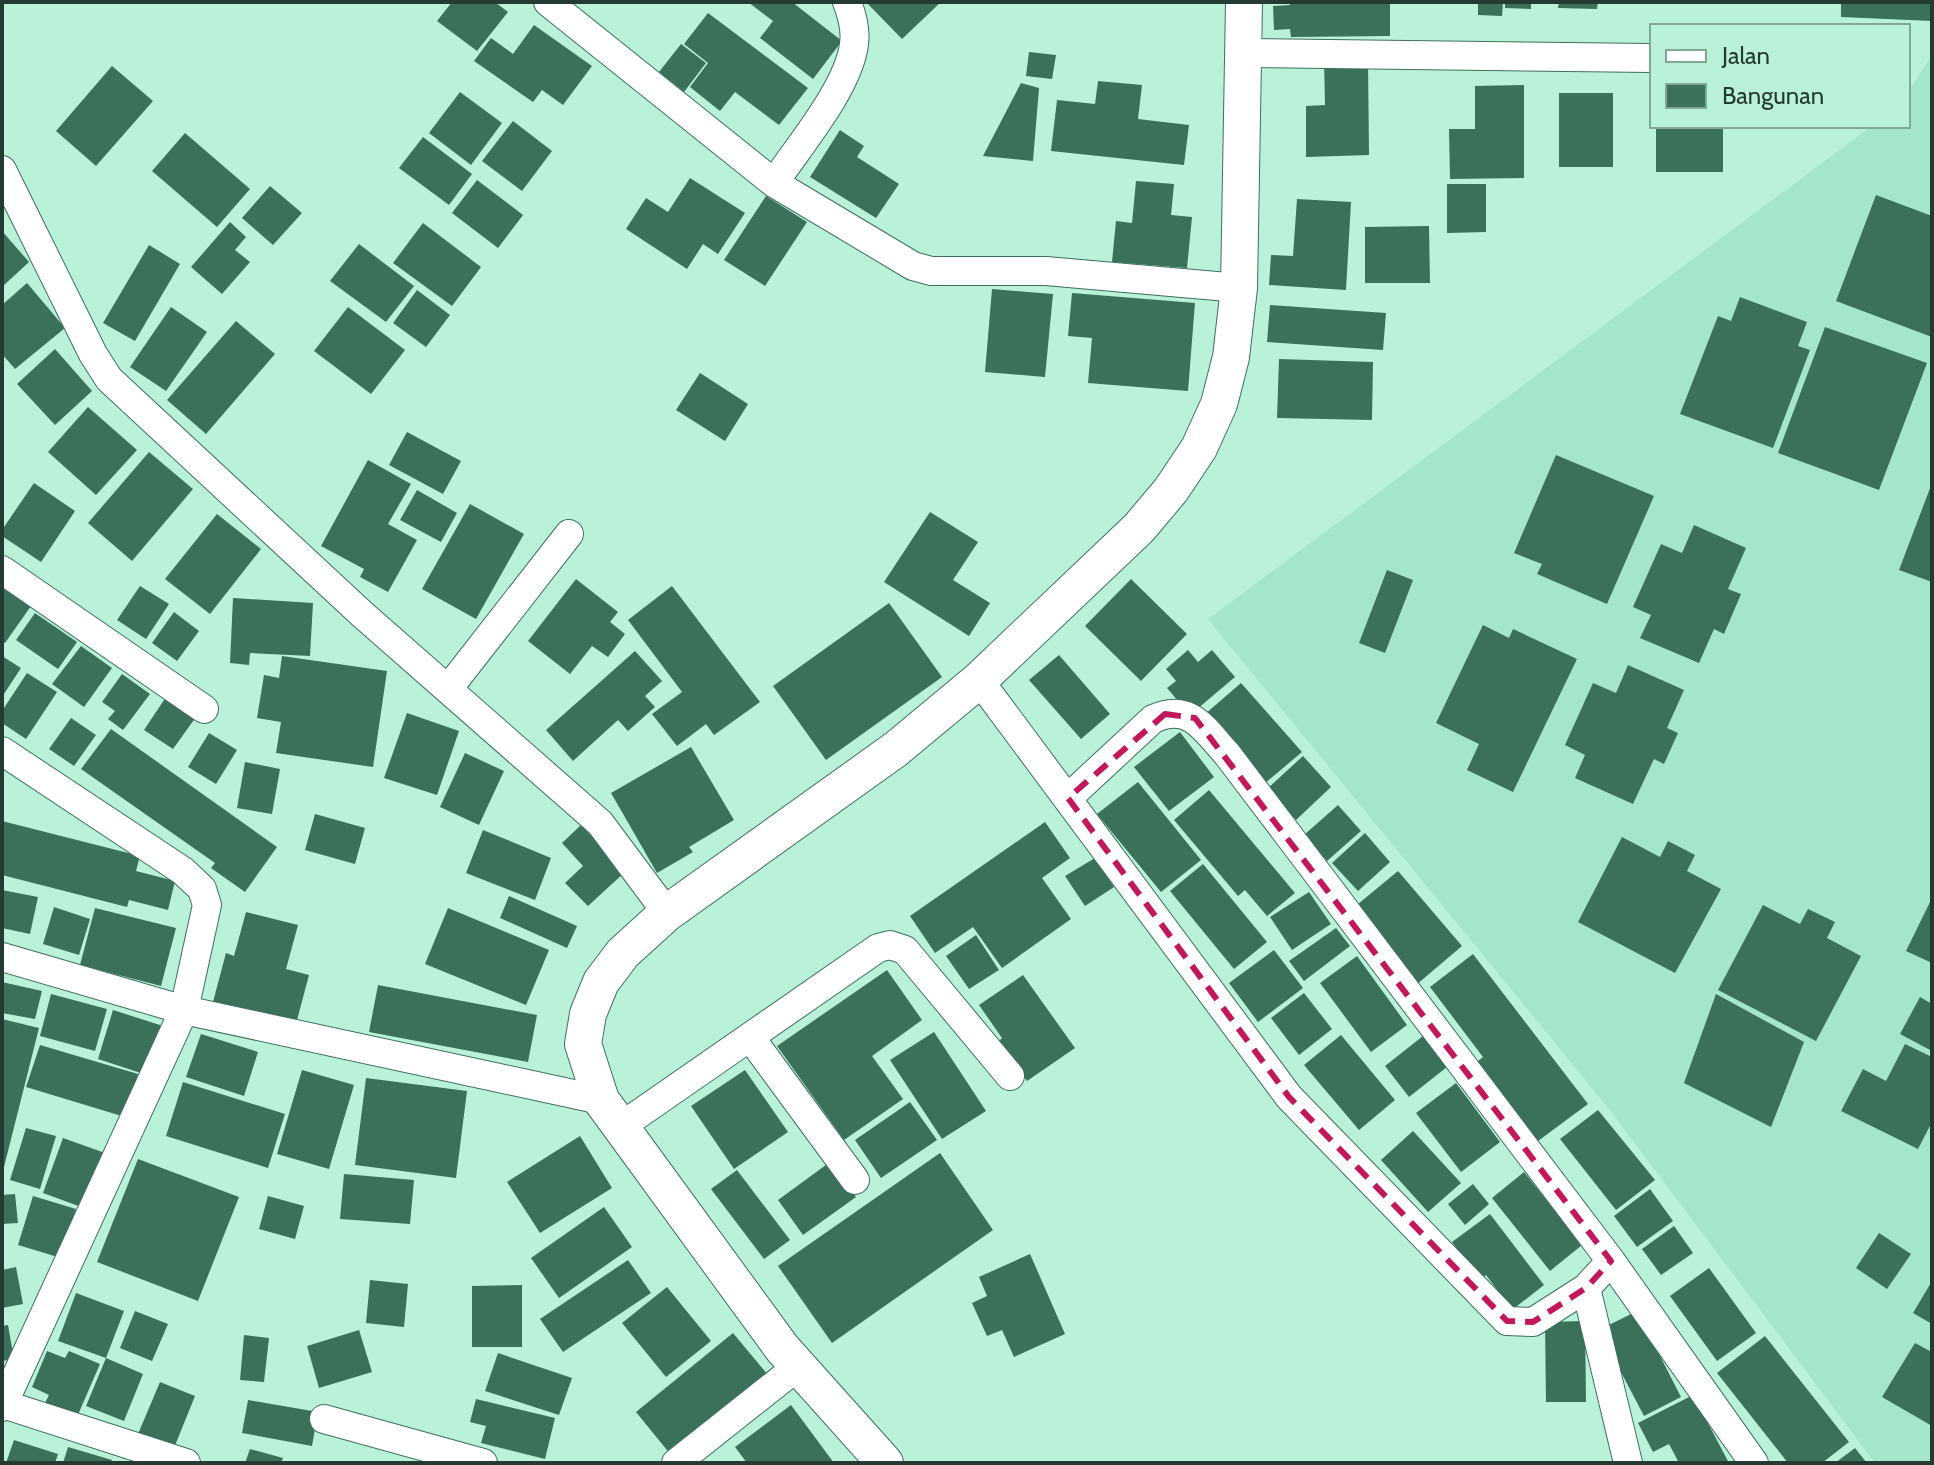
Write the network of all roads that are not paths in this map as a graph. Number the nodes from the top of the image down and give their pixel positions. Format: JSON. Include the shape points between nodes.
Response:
{"nodes":[{"id":1,"x":548,"y":2,"type":"edge"},
{"id":2,"x":847,"y":2,"type":"edge"},
{"id":3,"x":1244,"y":2,"type":"edge"},
{"id":4,"x":1243,"y":53,"type":"junction"},
{"id":5,"x":1650,"y":58,"type":"edge"},
{"id":6,"x":2,"y":170,"type":"edge"},
{"id":7,"x":774,"y":183,"type":"junction"},
{"id":8,"x":1239,"y":288,"type":"junction"},
{"id":9,"x":569,"y":534,"type":"dead end"},
{"id":10,"x":2,"y":570,"type":"edge"},
{"id":11,"x":979,"y":680,"type":"junction"},
{"id":12,"x":448,"y":689,"type":"junction"},
{"id":13,"x":204,"y":709,"type":"dead end"},
{"id":14,"x":2,"y":751,"type":"edge"},
{"id":15,"x":1068,"y":798,"type":"junction"},
{"id":16,"x":667,"y":913,"type":"junction"},
{"id":17,"x":2,"y":957,"type":"edge"},
{"id":18,"x":184,"y":1010,"type":"junction"},
{"id":19,"x":750,"y":1037,"type":"junction"},
{"id":20,"x":1010,"y":1076,"type":"dead end"},
{"id":21,"x":610,"y":1113,"type":"junction"},
{"id":22,"x":855,"y":1180,"type":"dead end"},
{"id":23,"x":1611,"y":1261,"type":"junction"},
{"id":24,"x":1586,"y":1288,"type":"junction"},
{"id":25,"x":797,"y":1367,"type":"junction"},
{"id":26,"x":3,"y":1405,"type":"edge"},
{"id":27,"x":324,"y":1419,"type":"dead end"},
{"id":28,"x":186,"y":1463,"type":"edge"},
{"id":29,"x":483,"y":1463,"type":"edge"},
{"id":30,"x":676,"y":1463,"type":"edge"},
{"id":31,"x":885,"y":1463,"type":"edge"},
{"id":32,"x":1628,"y":1463,"type":"edge"},
{"id":33,"x":1754,"y":1463,"type":"edge"}],
"edges":[{"from":1,"to":7,"type":"street"},
{"from":2,"to":7,"type":"street","via":[[855,41],[848,67]]},
{"from":3,"to":4,"type":"street"},
{"from":4,"to":5,"type":"street"},
{"from":4,"to":8,"type":"street"},
{"from":6,"to":12,"type":"street","via":[[109,379]]},
{"from":7,"to":8,"type":"street","via":[[913,266],[931,271],[1046,271]]},
{"from":8,"to":11,"type":"street","via":[[1231,357],[1219,404],[1199,448],[1139,528]]},
{"from":9,"to":12,"type":"street"},
{"from":10,"to":13,"type":"street"},
{"from":11,"to":15,"type":"street"},
{"from":11,"to":16,"type":"street","via":[[896,749]]},
{"from":12,"to":16,"type":"street","via":[[600,823]]},
{"from":14,"to":18,"type":"street","via":[[183,871],[202,889],[207,905]]},
{"from":15,"to":23,"type":"street","via":[[1153,719],[1165,714],[1195,718]]},
{"from":15,"to":24,"type":"street","via":[[1289,1097],[1507,1321],[1533,1322]]},
{"from":16,"to":21,"type":"street","via":[[623,953],[601,982],[588,1014],[583,1044]]},
{"from":17,"to":18,"type":"street"},
{"from":18,"to":21,"type":"street"},
{"from":18,"to":26,"type":"street"},
{"from":19,"to":20,"type":"street","via":[[878,948],[890,945],[905,950]]},
{"from":19,"to":21,"type":"street"},
{"from":19,"to":22,"type":"street"},
{"from":21,"to":25,"type":"street"},
{"from":23,"to":24,"type":"street"},
{"from":23,"to":33,"type":"street"},
{"from":24,"to":32,"type":"street"},
{"from":25,"to":30,"type":"street"},
{"from":25,"to":31,"type":"street"},
{"from":26,"to":28,"type":"street"},
{"from":27,"to":29,"type":"street"}]}
